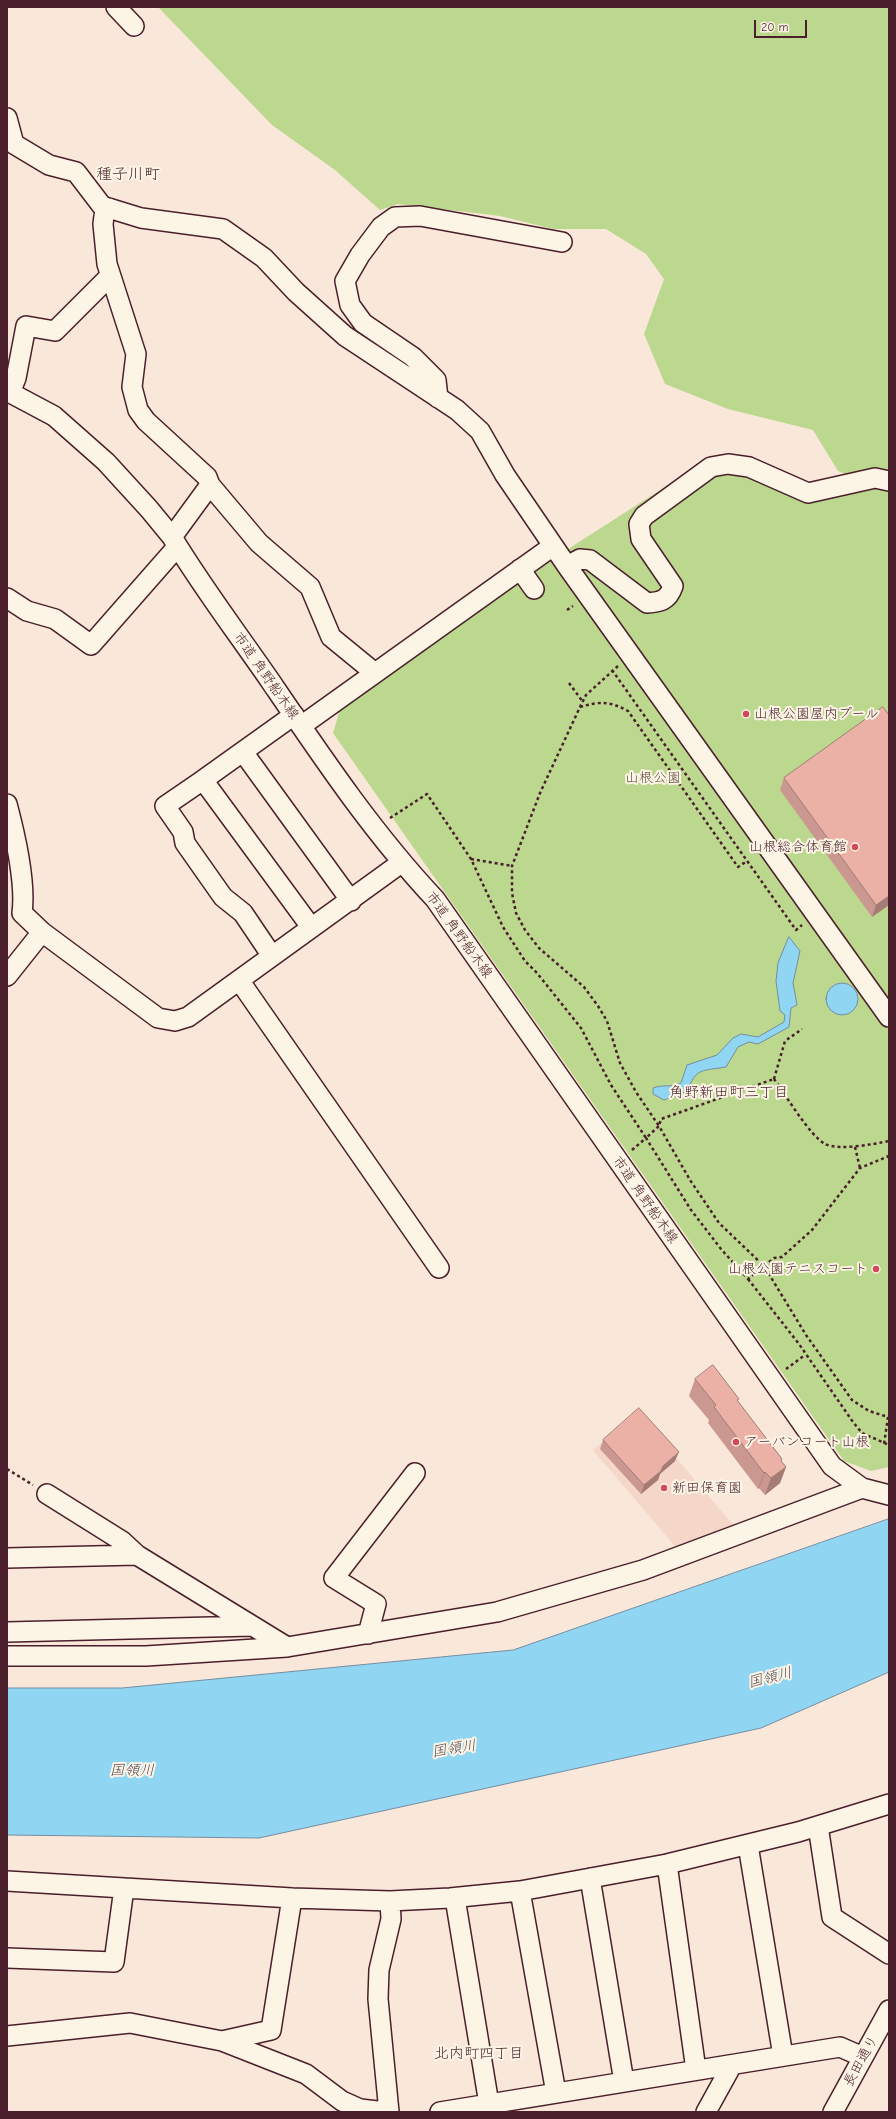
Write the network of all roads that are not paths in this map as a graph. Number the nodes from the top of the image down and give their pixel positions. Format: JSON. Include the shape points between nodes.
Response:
{"nodes":[{"id":1,"x":116,"y":7,"type":"edge"},
{"id":2,"x":134,"y":26,"type":"dead end"},
{"id":3,"x":7,"y":118,"type":"edge"},
{"id":4,"x":11,"y":144,"type":"edge"},
{"id":5,"x":109,"y":208,"type":"junction"},
{"id":6,"x":562,"y":242,"type":"dead end"},
{"id":7,"x":110,"y":276,"type":"junction"},
{"id":8,"x":9,"y":392,"type":"edge"},
{"id":9,"x":438,"y":398,"type":"junction"},
{"id":10,"x":889,"y":481,"type":"edge"},
{"id":11,"x":210,"y":485,"type":"junction"},
{"id":12,"x":174,"y":542,"type":"junction"},
{"id":13,"x":553,"y":546,"type":"junction"},
{"id":14,"x":567,"y":566,"type":"junction"},
{"id":15,"x":520,"y":569,"type":"junction"},
{"id":16,"x":534,"y":589,"type":"dead end"},
{"id":17,"x":7,"y":598,"type":"edge"},
{"id":18,"x":375,"y":673,"type":"junction"},
{"id":19,"x":297,"y":721,"type":"junction"},
{"id":20,"x":243,"y":752,"type":"junction"},
{"id":21,"x":203,"y":780,"type":"junction"},
{"id":22,"x":7,"y":804,"type":"edge"},
{"id":23,"x":401,"y":863,"type":"junction"},
{"id":24,"x":351,"y":900,"type":"junction"},
{"id":25,"x":14,"y":909,"type":"edge"},
{"id":26,"x":311,"y":927,"type":"junction"},
{"id":27,"x":42,"y":932,"type":"junction"},
{"id":28,"x":272,"y":956,"type":"junction"},
{"id":29,"x":7,"y":976,"type":"edge"},
{"id":30,"x":239,"y":980,"type":"junction"},
{"id":31,"x":889,"y":1017,"type":"edge"},
{"id":32,"x":439,"y":1268,"type":"dead end"},
{"id":33,"x":415,"y":1474,"type":"dead end"},
{"id":34,"x":862,"y":1488,"type":"junction"},
{"id":35,"x":47,"y":1494,"type":"road end"},
{"id":36,"x":889,"y":1495,"type":"edge"},
{"id":37,"x":137,"y":1555,"type":"junction"},
{"id":38,"x":7,"y":1558,"type":"edge"},
{"id":39,"x":252,"y":1626,"type":"junction"},
{"id":40,"x":7,"y":1632,"type":"edge"},
{"id":41,"x":368,"y":1634,"type":"junction"},
{"id":42,"x":287,"y":1647,"type":"junction"},
{"id":43,"x":7,"y":1656,"type":"edge"},
{"id":44,"x":889,"y":1804,"type":"edge"},
{"id":45,"x":818,"y":1826,"type":"junction"},
{"id":46,"x":748,"y":1844,"type":"junction"},
{"id":47,"x":667,"y":1864,"type":"junction"},
{"id":48,"x":590,"y":1878,"type":"junction"},
{"id":49,"x":7,"y":1881,"type":"edge"},
{"id":50,"x":124,"y":1888,"type":"junction"},
{"id":51,"x":520,"y":1891,"type":"junction"},
{"id":52,"x":292,"y":1898,"type":"junction"},
{"id":53,"x":455,"y":1898,"type":"junction"},
{"id":54,"x":390,"y":1901,"type":"junction"},
{"id":55,"x":889,"y":1954,"type":"edge"},
{"id":56,"x":7,"y":1958,"type":"edge"},
{"id":57,"x":889,"y":2010,"type":"edge"},
{"id":58,"x":7,"y":2036,"type":"edge"},
{"id":59,"x":222,"y":2041,"type":"junction"},
{"id":60,"x":783,"y":2056,"type":"junction"},
{"id":61,"x":864,"y":2057,"type":"junction"},
{"id":62,"x":732,"y":2064,"type":"junction"},
{"id":63,"x":696,"y":2070,"type":"junction"},
{"id":64,"x":624,"y":2082,"type":"junction"},
{"id":65,"x":546,"y":2100,"type":"edge"},
{"id":66,"x":489,"y":2104,"type":"junction"},
{"id":67,"x":388,"y":2112,"type":"edge"},
{"id":68,"x":440,"y":2112,"type":"edge"},
{"id":69,"x":706,"y":2112,"type":"edge"},
{"id":70,"x":833,"y":2112,"type":"edge"}],
"edges":[{"from":1,"to":2,"type":"street"},
{"from":3,"to":4,"type":"street"},
{"from":4,"to":5,"type":"street","via":[[49,164],[76,172],[102,206]]},
{"from":5,"to":7,"type":"street","via":[[103,224]]},
{"from":5,"to":9,"type":"street","via":[[141,218],[223,229],[264,258],[296,292],[345,336]]},
{"from":6,"to":9,"type":"street","via":[[420,216],[395,217],[381,227],[360,255],[346,280],[350,305],[363,323],[413,357],[436,380]]},
{"from":7,"to":8,"type":"street","via":[[55,331],[26,326],[17,373]]},
{"from":7,"to":11,"type":"street","via":[[136,354],[132,387],[138,410],[146,421],[208,477]]},
{"from":8,"to":12,"type":"street","name":"市道 角野船木線","via":[[54,416],[106,462],[149,508]]},
{"from":9,"to":13,"type":"street","via":[[457,410],[480,431],[505,475]]},
{"from":10,"to":14,"type":"street","via":[[875,478],[808,493],[749,467],[728,464],[711,467],[644,516],[639,524],[640,539],[673,586],[670,595],[662,602],[646,603],[590,560],[580,559]]},
{"from":11,"to":12,"type":"street"},
{"from":11,"to":18,"type":"street","via":[[258,543],[310,587],[331,637]]},
{"from":12,"to":17,"type":"street","via":[[91,645],[55,619],[27,611]]},
{"from":12,"to":19,"type":"street","name":"市道 角野船木線"},
{"from":13,"to":14,"type":"street"},
{"from":13,"to":15,"type":"street"},
{"from":14,"to":31,"type":"street"},
{"from":15,"to":16,"type":"street"},
{"from":15,"to":18,"type":"street"},
{"from":18,"to":19,"type":"street"},
{"from":19,"to":20,"type":"street"},
{"from":19,"to":23,"type":"street","name":"市道 角野船木線"},
{"from":20,"to":21,"type":"street"},
{"from":20,"to":24,"type":"street"},
{"from":21,"to":26,"type":"street"},
{"from":21,"to":28,"type":"street","via":[[165,806],[183,832],[186,843],[223,897],[243,913]]},
{"from":22,"to":25,"type":"street","via":[[13,824],[24,900]]},
{"from":23,"to":24,"type":"street"},
{"from":23,"to":34,"type":"street","name":"市道 角野船木線","via":[[435,899],[832,1466]]},
{"from":24,"to":26,"type":"street"},
{"from":25,"to":27,"type":"street"},
{"from":26,"to":28,"type":"street"},
{"from":27,"to":29,"type":"street"},
{"from":27,"to":30,"type":"street","via":[[158,1018],[175,1022],[188,1017]]},
{"from":28,"to":30,"type":"street"},
{"from":30,"to":32,"type":"street"},
{"from":33,"to":41,"type":"street","via":[[334,1578],[376,1604]]},
{"from":34,"to":36,"type":"street","name":"市道 角野船木線"},
{"from":34,"to":41,"type":"street","via":[[643,1570],[497,1612]]},
{"from":35,"to":37,"type":"street","via":[[122,1541]]},
{"from":37,"to":38,"type":"street"},
{"from":37,"to":39,"type":"street"},
{"from":39,"to":40,"type":"street"},
{"from":39,"to":42,"type":"street"},
{"from":41,"to":42,"type":"street"},
{"from":42,"to":43,"type":"street","via":[[146,1656]]},
{"from":44,"to":45,"type":"street"},
{"from":45,"to":46,"type":"street"},
{"from":45,"to":55,"type":"street","via":[[832,1917]]},
{"from":46,"to":47,"type":"street"},
{"from":46,"to":60,"type":"street"},
{"from":47,"to":48,"type":"street"},
{"from":47,"to":63,"type":"street"},
{"from":48,"to":51,"type":"street"},
{"from":48,"to":64,"type":"street"},
{"from":49,"to":50,"type":"street"},
{"from":50,"to":52,"type":"street"},
{"from":50,"to":56,"type":"street","via":[[114,1962]]},
{"from":51,"to":53,"type":"street"},
{"from":51,"to":65,"type":"street"},
{"from":52,"to":54,"type":"street"},
{"from":52,"to":59,"type":"street","via":[[271,2030]]},
{"from":53,"to":54,"type":"street"},
{"from":53,"to":66,"type":"street"},
{"from":54,"to":67,"type":"street","via":[[391,1919],[379,1970],[378,1999]]},
{"from":57,"to":61,"type":"street","name":"長田通り"},
{"from":58,"to":59,"type":"street","via":[[130,2023]]},
{"from":59,"to":67,"type":"street","via":[[306,2074],[342,2101],[360,2109]]},
{"from":60,"to":61,"type":"street","via":[[840,2047]]},
{"from":60,"to":62,"type":"street"},
{"from":61,"to":70,"type":"street","name":"長田通り"},
{"from":62,"to":63,"type":"street"},
{"from":62,"to":69,"type":"street"},
{"from":63,"to":64,"type":"street"},
{"from":64,"to":65,"type":"street"},
{"from":65,"to":66,"type":"street"},
{"from":66,"to":68,"type":"street"}]}
